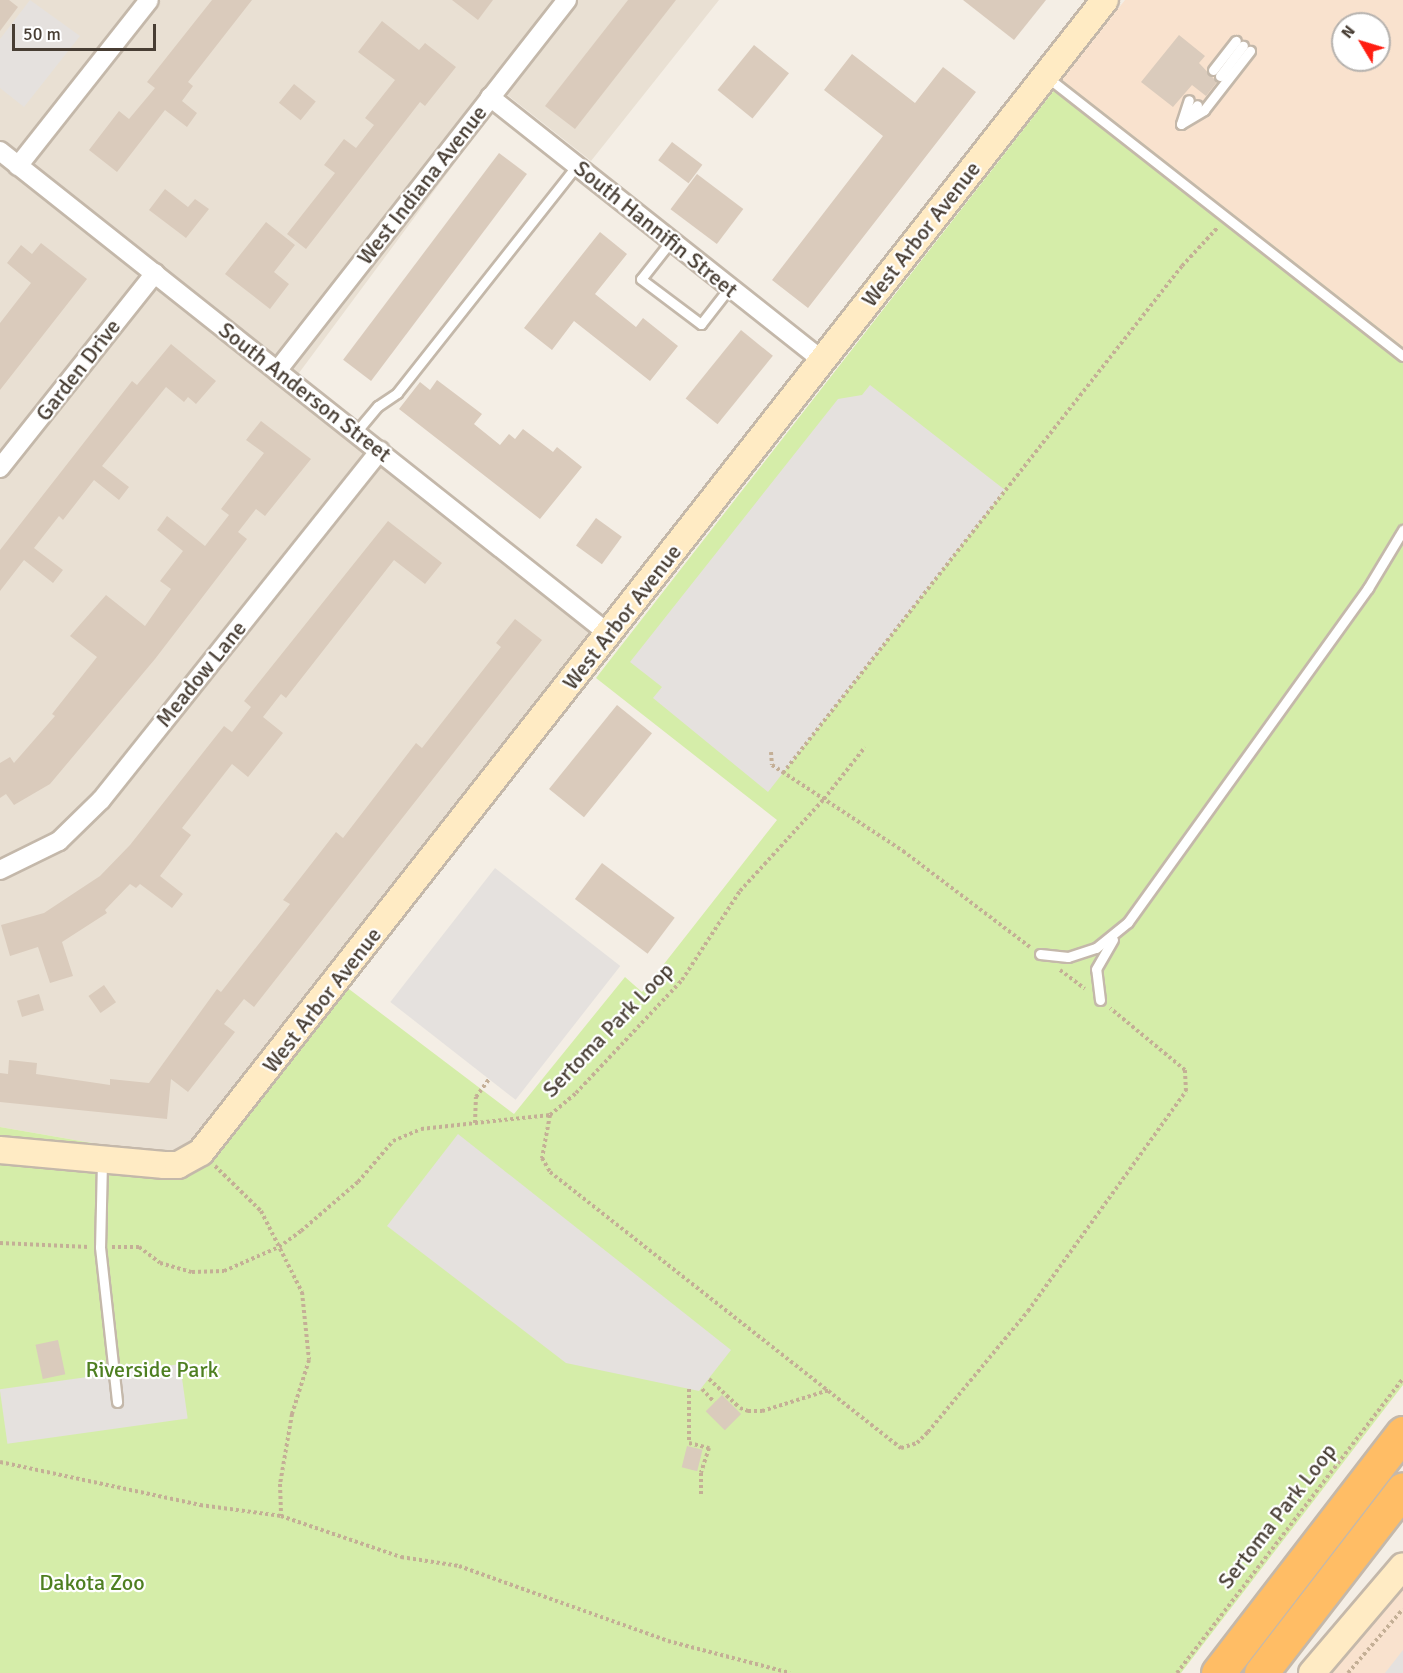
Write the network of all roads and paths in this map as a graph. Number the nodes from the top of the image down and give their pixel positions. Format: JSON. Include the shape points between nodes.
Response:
{"nodes":[{"id":1,"x":149,"y":0,"type":"edge"},
{"id":2,"x":567,"y":0,"type":"edge"},
{"id":3,"x":1105,"y":0,"type":"edge"},
{"id":4,"x":1217,"y":73,"type":"dead end"},
{"id":5,"x":1046,"y":76,"type":"junction"},
{"id":6,"x":490,"y":97,"type":"junction"},
{"id":7,"x":1193,"y":103,"type":"dead end"},
{"id":8,"x":0,"y":151,"type":"edge"},
{"id":9,"x":577,"y":165,"type":"junction"},
{"id":10,"x":18,"y":166,"type":"junction"},
{"id":11,"x":1226,"y":219,"type":"junction"},
{"id":12,"x":671,"y":241,"type":"junction"},
{"id":13,"x":156,"y":273,"type":"junction"},
{"id":14,"x":729,"y":288,"type":"junction"},
{"id":15,"x":1403,"y":356,"type":"edge"},
{"id":16,"x":823,"y":361,"type":"junction"},
{"id":17,"x":277,"y":371,"type":"junction"},
{"id":18,"x":356,"y":432,"type":"junction"},
{"id":19,"x":380,"y":451,"type":"junction"},
{"id":20,"x":0,"y":468,"type":"edge"},
{"id":21,"x":1403,"y":530,"type":"edge"},
{"id":22,"x":609,"y":634,"type":"junction"},
{"id":23,"x":865,"y":747,"type":"dead end"},
{"id":24,"x":771,"y":752,"type":"dead end"},
{"id":25,"x":783,"y":773,"type":"junction"},
{"id":26,"x":824,"y":799,"type":"junction"},
{"id":27,"x":0,"y":870,"type":"edge"},
{"id":28,"x":1128,"y":922,"type":"junction"},
{"id":29,"x":1040,"y":954,"type":"junction"},
{"id":30,"x":1100,"y":1000,"type":"junction"},
{"id":31,"x":489,"y":1079,"type":"dead end"},
{"id":32,"x":550,"y":1115,"type":"junction"},
{"id":33,"x":475,"y":1123,"type":"junction"},
{"id":34,"x":0,"y":1150,"type":"edge"},
{"id":35,"x":201,"y":1152,"type":"junction"},
{"id":36,"x":102,"y":1159,"type":"junction"},
{"id":37,"x":0,"y":1243,"type":"edge"},
{"id":38,"x":100,"y":1247,"type":"junction"},
{"id":39,"x":279,"y":1247,"type":"junction"},
{"id":40,"x":709,"y":1379,"type":"dead end"},
{"id":41,"x":1403,"y":1379,"type":"edge"},
{"id":42,"x":689,"y":1389,"type":"dead end"},
{"id":43,"x":702,"y":1389,"type":"dead end"},
{"id":44,"x":830,"y":1390,"type":"junction"},
{"id":45,"x":117,"y":1402,"type":"dead end"},
{"id":46,"x":714,"y":1402,"type":"dead end"},
{"id":47,"x":1403,"y":1433,"type":"edge"},
{"id":48,"x":0,"y":1462,"type":"edge"},
{"id":49,"x":1403,"y":1489,"type":"edge"},
{"id":50,"x":701,"y":1494,"type":"dead end"},
{"id":51,"x":281,"y":1516,"type":"junction"},
{"id":52,"x":1403,"y":1566,"type":"edge"},
{"id":53,"x":1403,"y":1609,"type":"edge"},
{"id":54,"x":790,"y":1673,"type":"edge"},
{"id":55,"x":1177,"y":1673,"type":"edge"},
{"id":56,"x":1218,"y":1673,"type":"edge"},
{"id":57,"x":1261,"y":1673,"type":"edge"},
{"id":58,"x":1312,"y":1673,"type":"edge"},
{"id":59,"x":1348,"y":1673,"type":"edge"}],
"edges":[{"from":1,"to":10,"type":"street"},
{"from":2,"to":6,"type":"street","name":"West Indiana Avenue"},
{"from":3,"to":5,"type":"main road","name":"West Arbor Avenue"},
{"from":4,"to":7,"type":"lane","via":[[1243,46],[1204,110],[1181,124]]},
{"from":5,"to":11,"type":"lane"},
{"from":5,"to":16,"type":"main road","name":"West Arbor Avenue"},
{"from":6,"to":9,"type":"street","name":"South Hannifin Street"},
{"from":6,"to":17,"type":"street","name":"West Indiana Avenue"},
{"from":8,"to":10,"type":"street","name":"South Anderson Street"},
{"from":9,"to":12,"type":"street","name":"South Hannifin Street"},
{"from":9,"to":18,"type":"lane","via":[[396,393],[378,406]]},
{"from":10,"to":13,"type":"street","name":"South Anderson Street"},
{"from":11,"to":15,"type":"lane"},
{"from":11,"to":25,"type":"path","via":[[1182,266]]},
{"from":12,"to":14,"type":"street","name":"South Hannifin Street"},
{"from":12,"to":14,"type":"lane","via":[[641,279],[700,324]]},
{"from":13,"to":17,"type":"street","name":"South Anderson Street"},
{"from":13,"to":20,"type":"street","name":"Garden Drive"},
{"from":14,"to":16,"type":"street","name":"South Hannifin Street"},
{"from":16,"to":22,"type":"main road","name":"West Arbor Avenue"},
{"from":17,"to":18,"type":"street","name":"South Anderson Street"},
{"from":18,"to":19,"type":"street","name":"South Anderson Street"},
{"from":19,"to":22,"type":"street","name":"South Anderson Street"},
{"from":19,"to":27,"type":"street","name":"Meadow Lane","via":[[101,800],[60,841]]},
{"from":21,"to":28,"type":"lane","via":[[1368,588]]},
{"from":22,"to":35,"type":"main road","name":"West Arbor Avenue"},
{"from":23,"to":26,"type":"path","name":"Sertoma Park Loop"},
{"from":24,"to":25,"type":"path","via":[[772,765]]},
{"from":25,"to":26,"type":"path"},
{"from":26,"to":29,"type":"path","via":[[903,851]]},
{"from":26,"to":32,"type":"path","name":"Sertoma Park Loop","via":[[740,891],[682,981],[576,1093]]},
{"from":28,"to":29,"type":"lane","via":[[1096,948],[1068,957]]},
{"from":28,"to":30,"type":"lane","via":[[1100,957],[1095,979]]},
{"from":29,"to":30,"type":"path"},
{"from":30,"to":44,"type":"path","via":[[1185,1070],[1186,1091],[1028,1311],[917,1443],[901,1448]]},
{"from":31,"to":33,"type":"path","via":[[476,1097]]},
{"from":32,"to":33,"type":"path","name":"Sertoma Park Loop"},
{"from":32,"to":44,"type":"path","via":[[542,1158],[550,1172]]},
{"from":33,"to":39,"type":"path","name":"Sertoma Park Loop","via":[[421,1129],[393,1141],[328,1210]]},
{"from":34,"to":36,"type":"main road","name":"West Arbor Avenue"},
{"from":35,"to":36,"type":"main road","name":"West Arbor Avenue","via":[[178,1165]]},
{"from":35,"to":39,"type":"path","via":[[261,1210]]},
{"from":36,"to":38,"type":"lane"},
{"from":37,"to":38,"type":"path","name":"Sertoma Park Loop"},
{"from":38,"to":39,"type":"path","name":"Sertoma Park Loop","via":[[140,1247],[160,1263],[192,1272],[224,1271]]},
{"from":38,"to":45,"type":"lane"},
{"from":39,"to":51,"type":"path","via":[[302,1292],[309,1360],[292,1414],[280,1484]]},
{"from":40,"to":44,"type":"path","via":[[748,1411],[762,1411]]},
{"from":41,"to":55,"type":"path","name":"Sertoma Park Loop"},
{"from":42,"to":50,"type":"path","via":[[689,1443],[709,1448],[701,1473]]},
{"from":43,"to":46,"type":"path"},
{"from":47,"to":56,"type":"highway"},
{"from":48,"to":51,"type":"path","via":[[200,1505]]},
{"from":49,"to":57,"type":"highway"},
{"from":51,"to":54,"type":"path","via":[[401,1557],[459,1566],[668,1641]]},
{"from":52,"to":58,"type":"main road"},
{"from":53,"to":59,"type":"path"}]}
